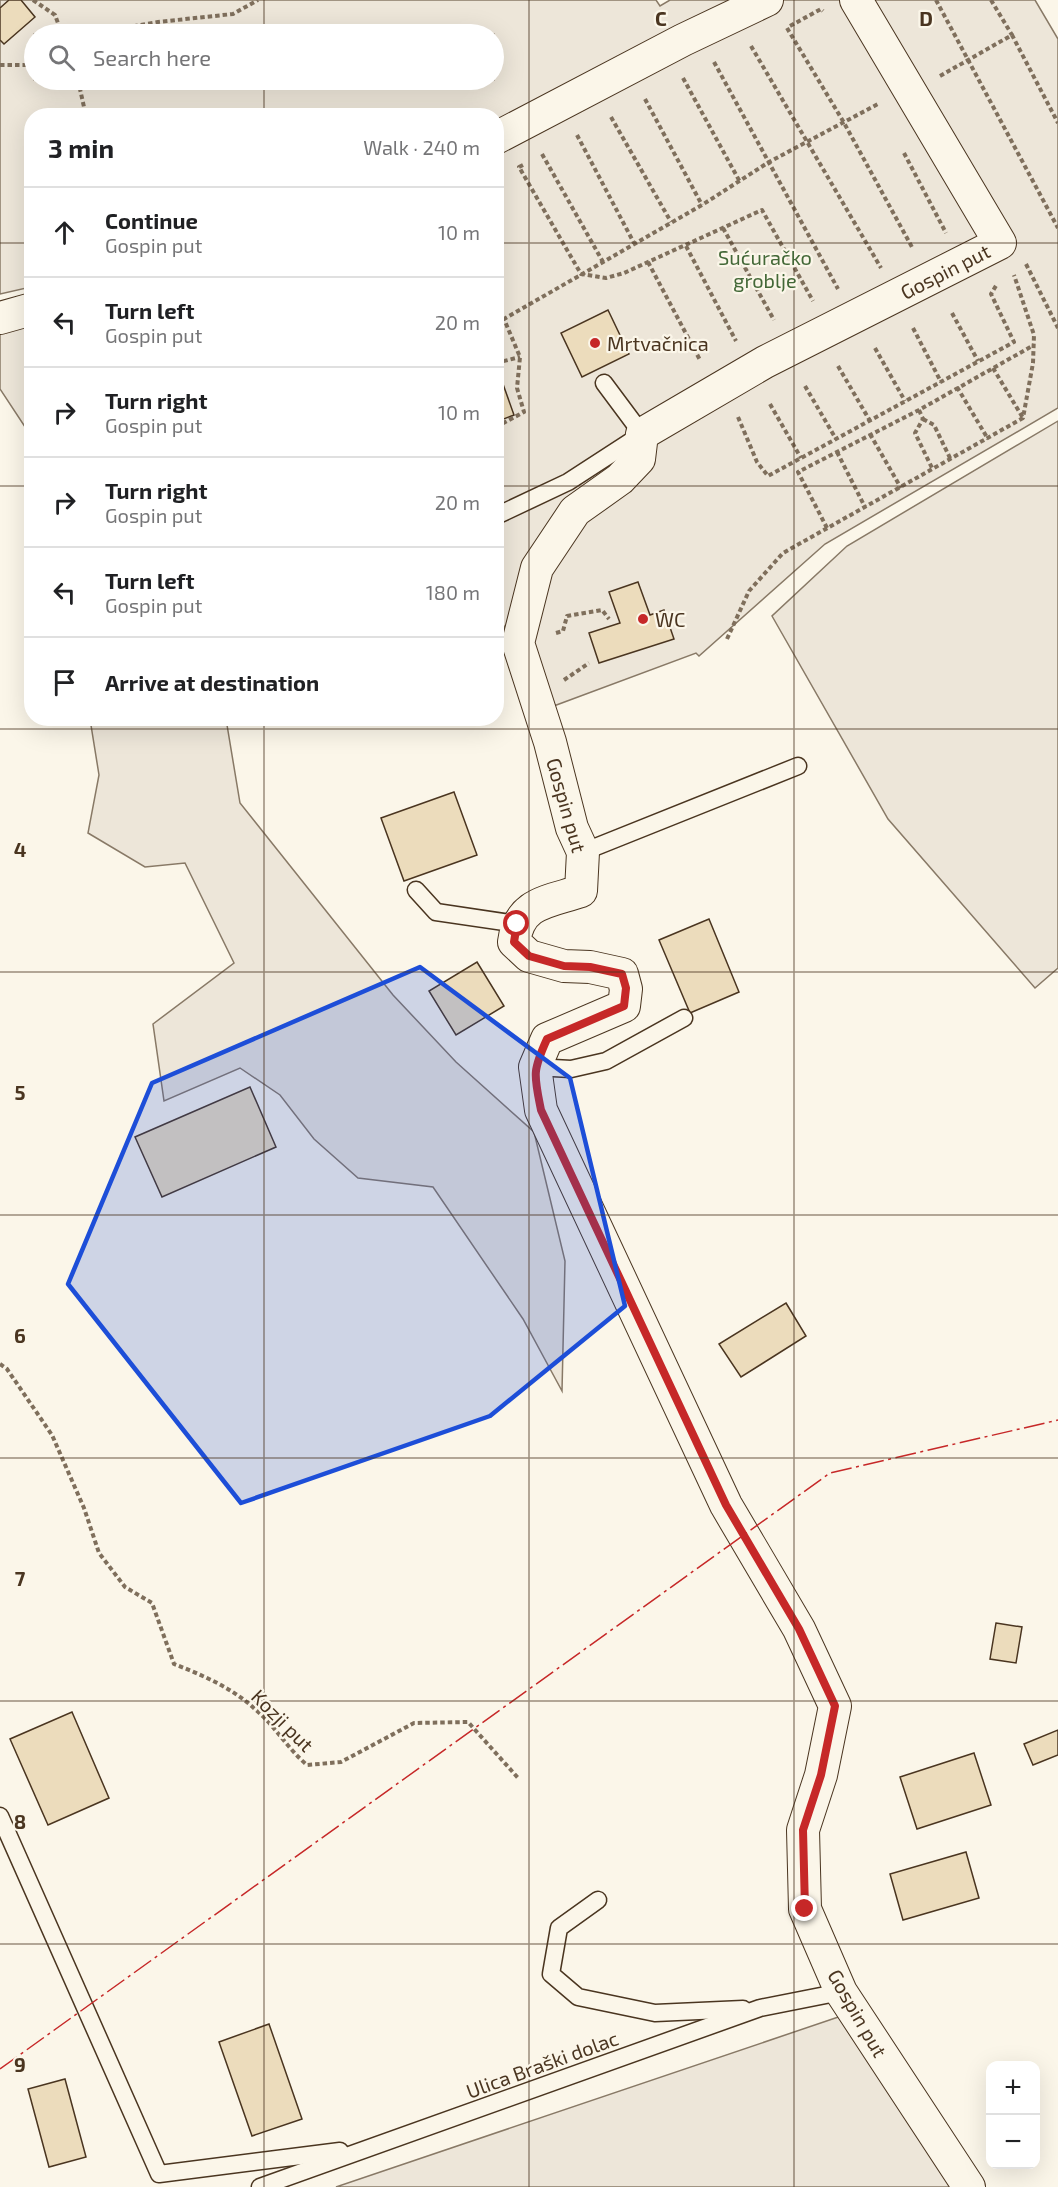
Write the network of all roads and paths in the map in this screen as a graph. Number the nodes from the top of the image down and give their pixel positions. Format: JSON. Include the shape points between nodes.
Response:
{"nodes":[{"id":1,"x":33,"y":0,"type":"edge"},
{"id":2,"x":258,"y":0,"type":"edge"},
{"id":3,"x":767,"y":0,"type":"edge"},
{"id":4,"x":856,"y":0,"type":"edge"},
{"id":5,"x":936,"y":0,"type":"edge"},
{"id":6,"x":991,"y":0,"type":"edge"},
{"id":7,"x":58,"y":24,"type":"edge"},
{"id":8,"x":146,"y":24,"type":"edge"},
{"id":9,"x":787,"y":28,"type":"dead end"},
{"id":10,"x":1012,"y":35,"type":"junction"},
{"id":11,"x":752,"y":46,"type":"dead end"},
{"id":12,"x":969,"y":60,"type":"junction"},
{"id":13,"x":713,"y":61,"type":"dead end"},
{"id":14,"x":0,"y":65,"type":"edge"},
{"id":15,"x":24,"y":65,"type":"edge"},
{"id":16,"x":683,"y":78,"type":"dead end"},
{"id":17,"x":80,"y":90,"type":"edge"},
{"id":18,"x":910,"y":92,"type":"junction"},
{"id":19,"x":645,"y":99,"type":"dead end"},
{"id":20,"x":84,"y":108,"type":"edge"},
{"id":21,"x":882,"y":112,"type":"dead end"},
{"id":22,"x":611,"y":117,"type":"dead end"},
{"id":23,"x":843,"y":122,"type":"junction"},
{"id":24,"x":1058,"y":123,"type":"edge"},
{"id":25,"x":504,"y":134,"type":"edge"},
{"id":26,"x":577,"y":135,"type":"dead end"},
{"id":27,"x":808,"y":142,"type":"junction"},
{"id":28,"x":898,"y":142,"type":"dead end"},
{"id":29,"x":542,"y":154,"type":"dead end"},
{"id":30,"x":769,"y":162,"type":"junction"},
{"id":31,"x":519,"y":167,"type":"dead end"},
{"id":32,"x":740,"y":182,"type":"junction"},
{"id":33,"x":702,"y":204,"type":"junction"},
{"id":34,"x":671,"y":222,"type":"junction"},
{"id":35,"x":723,"y":228,"type":"junction"},
{"id":36,"x":1058,"y":228,"type":"edge"},
{"id":37,"x":939,"y":238,"type":"dead end"},
{"id":38,"x":634,"y":243,"type":"junction"},
{"id":39,"x":686,"y":246,"type":"junction"},
{"id":40,"x":922,"y":247,"type":"dead end"},
{"id":41,"x":914,"y":251,"type":"junction"},
{"id":42,"x":1005,"y":253,"type":"junction"},
{"id":43,"x":906,"y":255,"type":"dead end"},
{"id":44,"x":603,"y":261,"type":"junction"},
{"id":45,"x":648,"y":262,"type":"junction"},
{"id":46,"x":889,"y":264,"type":"dead end"},
{"id":47,"x":881,"y":268,"type":"junction"},
{"id":48,"x":873,"y":273,"type":"dead end"},
{"id":49,"x":581,"y":274,"type":"junction"},
{"id":50,"x":840,"y":294,"type":"dead end"},
{"id":51,"x":24,"y":311,"type":"edge"},
{"id":52,"x":819,"y":311,"type":"dead end"},
{"id":53,"x":952,"y":313,"type":"dead end"},
{"id":54,"x":0,"y":318,"type":"edge"},
{"id":55,"x":504,"y":319,"type":"joint"},
{"id":56,"x":913,"y":328,"type":"dead end"},
{"id":57,"x":1058,"y":328,"type":"edge"},
{"id":58,"x":780,"y":331,"type":"dead end"},
{"id":59,"x":1034,"y":345,"type":"junction"},
{"id":60,"x":739,"y":346,"type":"dead end"},
{"id":61,"x":876,"y":348,"type":"dead end"},
{"id":62,"x":520,"y":357,"type":"junction"},
{"id":63,"x":504,"y":361,"type":"edge"},
{"id":64,"x":978,"y":361,"type":"junction"},
{"id":65,"x":838,"y":366,"type":"dead end"},
{"id":66,"x":993,"y":368,"type":"junction"},
{"id":67,"x":714,"y":376,"type":"junction"},
{"id":68,"x":941,"y":382,"type":"junction"},
{"id":69,"x":604,"y":383,"type":"dead end"},
{"id":70,"x":805,"y":386,"type":"dead end"},
{"id":71,"x":957,"y":387,"type":"junction"},
{"id":72,"x":905,"y":401,"type":"junction"},
{"id":73,"x":770,"y":404,"type":"dead end"},
{"id":74,"x":919,"y":410,"type":"junction"},
{"id":75,"x":1023,"y":418,"type":"junction"},
{"id":76,"x":923,"y":419,"type":"junction"},
{"id":77,"x":870,"y":421,"type":"junction"},
{"id":78,"x":504,"y":423,"type":"edge"},
{"id":79,"x":642,"y":434,"type":"junction"},
{"id":80,"x":870,"y":434,"type":"junction"},
{"id":81,"x":836,"y":439,"type":"junction"},
{"id":82,"x":988,"y":439,"type":"junction"},
{"id":83,"x":837,"y":452,"type":"junction"},
{"id":84,"x":801,"y":458,"type":"junction"},
{"id":85,"x":951,"y":460,"type":"junction"},
{"id":86,"x":933,"y":470,"type":"junction"},
{"id":87,"x":901,"y":488,"type":"junction"},
{"id":88,"x":865,"y":507,"type":"junction"},
{"id":89,"x":504,"y":512,"type":"edge"},
{"id":90,"x":828,"y":528,"type":"junction"},
{"id":91,"x":609,"y":619,"type":"dead end"},
{"id":92,"x":728,"y":639,"type":"dead end"},
{"id":93,"x":518,"y":643,"type":"junction"},
{"id":94,"x":798,"y":766,"type":"dead end"},
{"id":95,"x":583,"y":852,"type":"junction"},
{"id":96,"x":416,"y":890,"type":"dead end"},
{"id":97,"x":517,"y":924,"type":"junction"},
{"id":98,"x":684,"y":1018,"type":"dead end"},
{"id":99,"x":535,"y":1067,"type":"junction"},
{"id":100,"x":0,"y":1364,"type":"edge"},
{"id":101,"x":519,"y":1779,"type":"dead end"},
{"id":102,"x":0,"y":1815,"type":"edge"},
{"id":103,"x":598,"y":1900,"type":"dead end"},
{"id":104,"x":841,"y":1992,"type":"junction"},
{"id":105,"x":760,"y":2008,"type":"junction"},
{"id":106,"x":371,"y":2147,"type":"junction"},
{"id":107,"x":260,"y":2187,"type":"edge"},
{"id":108,"x":969,"y":2187,"type":"edge"}],
"edges":[{"from":1,"to":7,"type":"path","via":[[55,15]]},
{"from":2,"to":8,"type":"path","via":[[233,14]]},
{"from":3,"to":25,"type":"street"},
{"from":4,"to":18,"type":"street","name":"Gospin put"},
{"from":5,"to":12,"type":"path"},
{"from":6,"to":10,"type":"path"},
{"from":9,"to":23,"type":"path"},
{"from":10,"to":12,"type":"path"},
{"from":10,"to":24,"type":"path"},
{"from":11,"to":27,"type":"path"},
{"from":12,"to":18,"type":"path"},
{"from":12,"to":36,"type":"path"},
{"from":13,"to":30,"type":"path"},
{"from":14,"to":15,"type":"path"},
{"from":16,"to":32,"type":"path"},
{"from":17,"to":20,"type":"path"},
{"from":18,"to":42,"type":"street","name":"Gospin put"},
{"from":19,"to":33,"type":"path"},
{"from":21,"to":23,"type":"path","via":[[877,102]]},
{"from":22,"to":34,"type":"path"},
{"from":23,"to":27,"type":"path"},
{"from":23,"to":41,"type":"path"},
{"from":26,"to":38,"type":"path"},
{"from":27,"to":30,"type":"path"},
{"from":27,"to":47,"type":"path"},
{"from":28,"to":37,"type":"path","via":[[947,233]]},
{"from":29,"to":44,"type":"path"},
{"from":30,"to":32,"type":"path"},
{"from":30,"to":50,"type":"path"},
{"from":31,"to":49,"type":"path"},
{"from":32,"to":33,"type":"path"},
{"from":33,"to":34,"type":"path"},
{"from":34,"to":38,"type":"path"},
{"from":35,"to":39,"type":"path"},
{"from":35,"to":52,"type":"path","via":[[762,210]]},
{"from":35,"to":58,"type":"path"},
{"from":38,"to":44,"type":"path"},
{"from":39,"to":45,"type":"path"},
{"from":39,"to":60,"type":"path"},
{"from":40,"to":41,"type":"path"},
{"from":41,"to":43,"type":"path"},
{"from":42,"to":57,"type":"path","via":[[1024,260]]},
{"from":42,"to":59,"type":"path","via":[[1034,335]]},
{"from":42,"to":64,"type":"path","via":[[990,294],[1014,342]]},
{"from":42,"to":67,"type":"street","name":"Gospin put","via":[[765,362]]},
{"from":44,"to":49,"type":"path"},
{"from":45,"to":49,"type":"path","via":[[606,278]]},
{"from":45,"to":67,"type":"path"},
{"from":46,"to":47,"type":"path"},
{"from":47,"to":48,"type":"path"},
{"from":49,"to":55,"type":"path"},
{"from":51,"to":54,"type":"street"},
{"from":53,"to":64,"type":"path"},
{"from":55,"to":62,"type":"path"},
{"from":56,"to":68,"type":"path"},
{"from":59,"to":66,"type":"path"},
{"from":59,"to":75,"type":"path"},
{"from":61,"to":72,"type":"path"},
{"from":62,"to":63,"type":"path"},
{"from":62,"to":78,"type":"path","via":[[517,388],[524,412]]},
{"from":64,"to":68,"type":"path"},
{"from":65,"to":77,"type":"path"},
{"from":66,"to":71,"type":"path"},
{"from":66,"to":75,"type":"path"},
{"from":67,"to":79,"type":"street","name":"Gospin put"},
{"from":67,"to":84,"type":"path","via":[[757,462],[768,476]]},
{"from":68,"to":72,"type":"path"},
{"from":69,"to":79,"type":"lane"},
{"from":70,"to":81,"type":"path"},
{"from":71,"to":74,"type":"path"},
{"from":71,"to":82,"type":"path"},
{"from":72,"to":77,"type":"path"},
{"from":73,"to":84,"type":"path"},
{"from":74,"to":76,"type":"path"},
{"from":74,"to":80,"type":"path"},
{"from":75,"to":82,"type":"path"},
{"from":76,"to":85,"type":"path","via":[[934,425]]},
{"from":76,"to":86,"type":"path","via":[[915,433]]},
{"from":77,"to":81,"type":"path"},
{"from":79,"to":89,"type":"lane","name":"Gospin put","via":[[568,482]]},
{"from":79,"to":93,"type":"street","via":[[639,459],[620,479],[575,511],[537,568]]},
{"from":80,"to":83,"type":"path"},
{"from":80,"to":87,"type":"path"},
{"from":81,"to":84,"type":"path"},
{"from":82,"to":85,"type":"path"},
{"from":83,"to":88,"type":"path"},
{"from":83,"to":90,"type":"path","via":[[798,472]]},
{"from":85,"to":86,"type":"path"},
{"from":86,"to":87,"type":"path"},
{"from":87,"to":88,"type":"path"},
{"from":88,"to":90,"type":"path"},
{"from":90,"to":92,"type":"path","via":[[783,553],[748,591]]},
{"from":91,"to":93,"type":"path","via":[[602,610],[567,616],[563,631]]},
{"from":93,"to":95,"type":"street","name":"Gospin put","via":[[572,828]]},
{"from":94,"to":95,"type":"lane"},
{"from":95,"to":97,"type":"street","name":"Gospin put","via":[[581,891],[535,906]]},
{"from":96,"to":97,"type":"lane","via":[[436,912]]},
{"from":97,"to":99,"type":"street","via":[[514,942],[529,956],[564,966],[622,974],[626,988],[624,1006],[547,1039]]},
{"from":98,"to":99,"type":"lane","via":[[606,1061],[571,1069]]},
{"from":99,"to":104,"type":"street","name":"Gospin put","via":[[541,1110],[661,1368],[726,1505],[799,1629],[835,1706],[803,1841],[805,1909]]},
{"from":100,"to":101,"type":"path","name":"Kozji put","via":[[52,1435],[99,1553],[125,1587],[152,1603],[174,1664],[211,1679],[256,1710],[288,1749],[307,1765],[341,1762],[414,1722],[468,1722]]},
{"from":102,"to":106,"type":"lane","via":[[159,2174]]},
{"from":103,"to":105,"type":"lane","via":[[559,1928],[551,1974],[578,1997],[656,2013]]},
{"from":104,"to":105,"type":"lane","name":"Ulica Braški dolac"},
{"from":104,"to":108,"type":"street","name":"Gospin put"},
{"from":105,"to":106,"type":"lane","name":"Ulica Braški dolac"},
{"from":106,"to":107,"type":"lane","name":"Ulica Braški dolac"}]}
